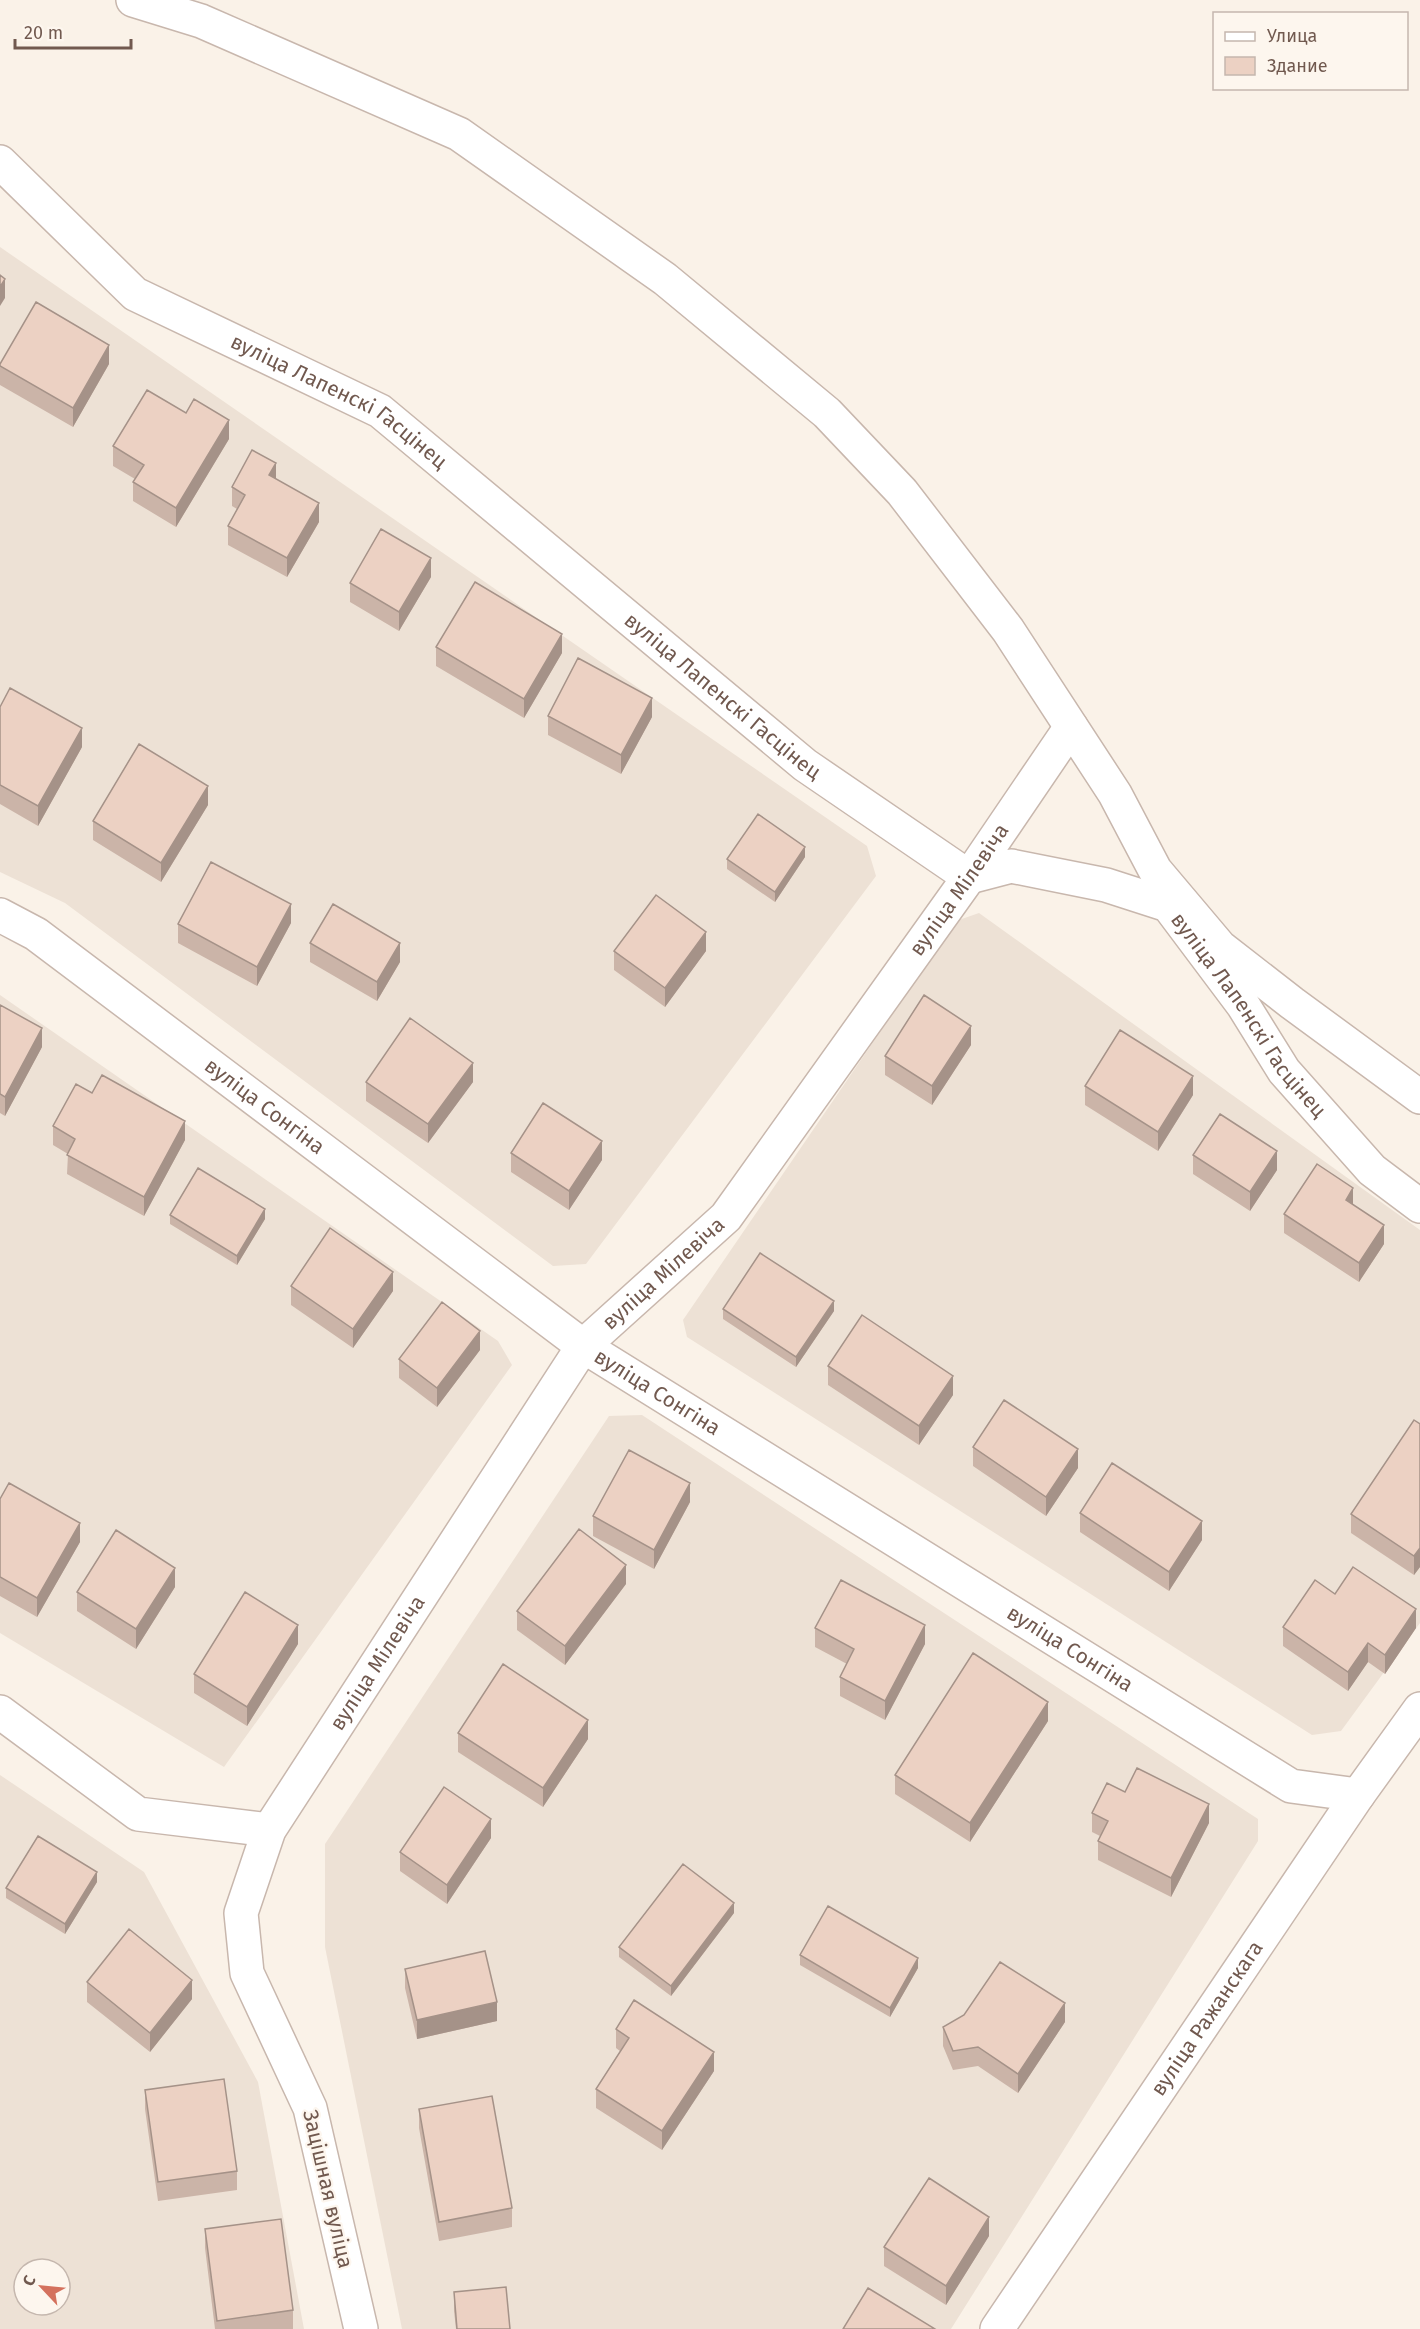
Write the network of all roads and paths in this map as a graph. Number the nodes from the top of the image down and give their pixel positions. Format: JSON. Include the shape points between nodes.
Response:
{"nodes":[{"id":1,"x":133,"y":0,"type":"edge"},
{"id":2,"x":0,"y":162,"type":"edge"},
{"id":3,"x":1071,"y":727,"type":"junction"},
{"id":4,"x":969,"y":877,"type":"junction"},
{"id":5,"x":0,"y":915,"type":"edge"},
{"id":6,"x":1420,"y":1097,"type":"edge"},
{"id":7,"x":1420,"y":1206,"type":"edge"},
{"id":8,"x":583,"y":1346,"type":"junction"},
{"id":9,"x":1420,"y":1709,"type":"edge"},
{"id":10,"x":0,"y":1712,"type":"edge"},
{"id":11,"x":1358,"y":1795,"type":"junction"},
{"id":12,"x":269,"y":1830,"type":"junction"},
{"id":13,"x":361,"y":2329,"type":"edge"},
{"id":14,"x":997,"y":2329,"type":"edge"}],
"edges":[{"from":1,"to":3,"type":"street","via":[[201,21],[459,134],[665,279],[827,413],[902,492],[1008,630]]},
{"from":2,"to":4,"type":"street","name":"вуліца Лапенскі Гасцінец","via":[[135,294],[380,411],[805,765]]},
{"from":3,"to":4,"type":"street","name":"вуліца Мілевіча"},
{"from":3,"to":6,"type":"street","via":[[1115,794],[1155,870],[1221,947]]},
{"from":4,"to":7,"type":"street","name":"вуліца Лапенскі Гасцінец","via":[[1011,866],[1106,885],[1168,905],[1243,1005],[1284,1071],[1372,1170]]},
{"from":4,"to":8,"type":"street","name":"вуліца Мілевіча","via":[[726,1217]]},
{"from":5,"to":8,"type":"street","name":"вуліца Сонгіна","via":[[36,934]]},
{"from":8,"to":11,"type":"street","name":"вуліца Сонгіна","via":[[1291,1786]]},
{"from":8,"to":12,"type":"street","name":"вуліца Мілевіча"},
{"from":9,"to":11,"type":"street","name":"вуліца Ражанскага"},
{"from":10,"to":12,"type":"street","via":[[138,1814]]},
{"from":11,"to":14,"type":"street","name":"вуліца Ражанскага"},
{"from":12,"to":13,"type":"street","name":"Зацішная вуліца","via":[[241,1913],[247,1973],[310,2108]]}]}
